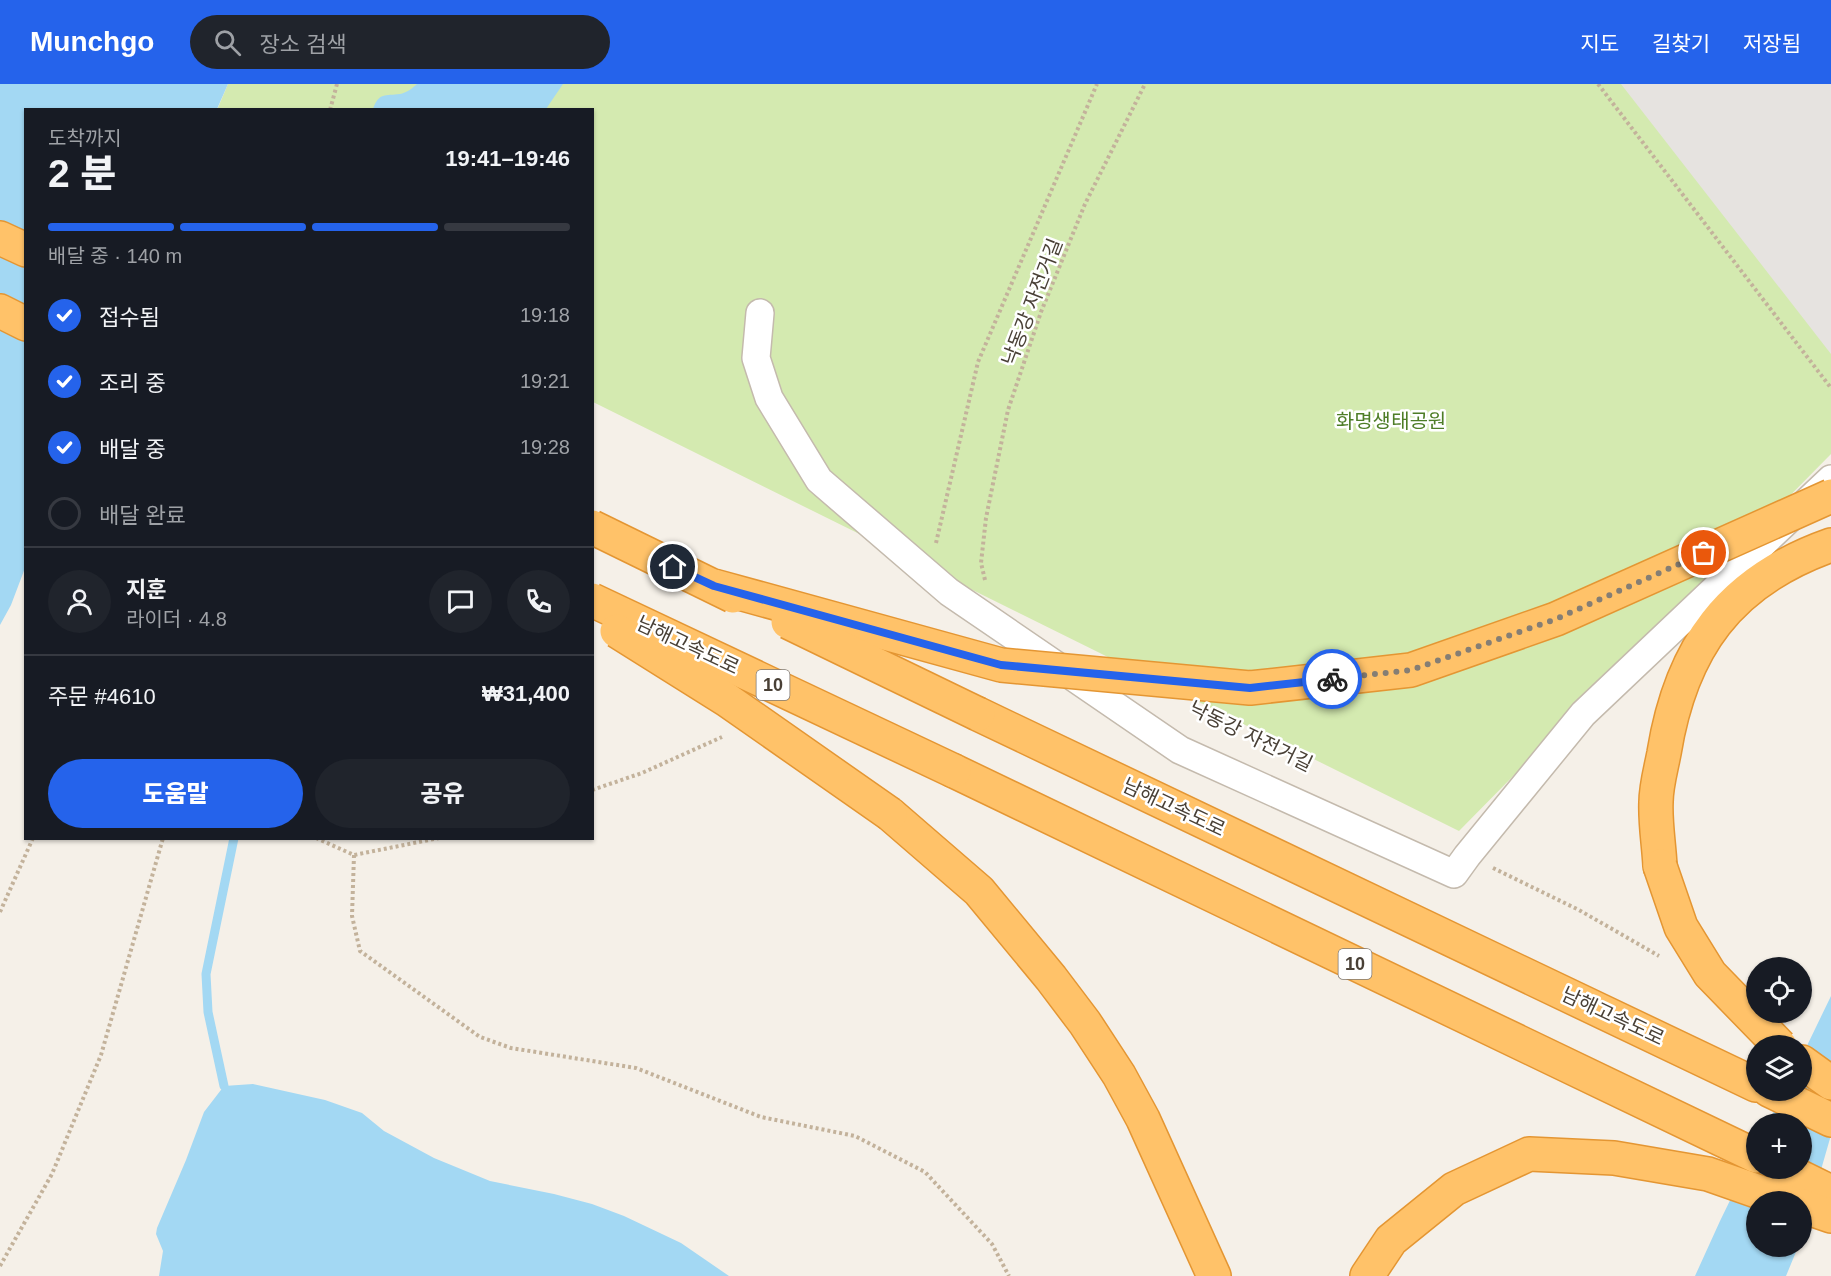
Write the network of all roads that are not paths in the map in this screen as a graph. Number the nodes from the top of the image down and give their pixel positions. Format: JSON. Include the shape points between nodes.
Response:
{"nodes":[{"id":1,"x":0,"y":238,"type":"edge"},
{"id":2,"x":24,"y":249,"type":"edge"},
{"id":3,"x":0,"y":311,"type":"edge"},
{"id":4,"x":760,"y":313,"type":"dead end"},
{"id":5,"x":24,"y":323,"type":"edge"},
{"id":6,"x":1831,"y":479,"type":"edge"},
{"id":7,"x":1831,"y":496,"type":"edge"},
{"id":8,"x":594,"y":528,"type":"edge"},
{"id":9,"x":1831,"y":545,"type":"edge"},
{"id":10,"x":714,"y":586,"type":"junction"},
{"id":11,"x":594,"y":601,"type":"edge"},
{"id":12,"x":594,"y":617,"type":"edge"},
{"id":13,"x":1769,"y":1035,"type":"edge"},
{"id":14,"x":1812,"y":1069,"type":"edge"},
{"id":15,"x":1746,"y":1080,"type":"edge"},
{"id":16,"x":1831,"y":1083,"type":"edge"},
{"id":17,"x":1792,"y":1101,"type":"edge"},
{"id":18,"x":1831,"y":1120,"type":"edge"},
{"id":19,"x":1746,"y":1151,"type":"edge"},
{"id":20,"x":1804,"y":1179,"type":"edge"},
{"id":21,"x":1757,"y":1191,"type":"edge"},
{"id":22,"x":1831,"y":1192,"type":"edge"},
{"id":23,"x":1812,"y":1209,"type":"edge"},
{"id":24,"x":1831,"y":1216,"type":"edge"},
{"id":25,"x":1214,"y":1276,"type":"edge"},
{"id":26,"x":1367,"y":1276,"type":"edge"}],
"edges":[{"from":1,"to":2,"type":"highway"},
{"from":3,"to":5,"type":"highway"},
{"from":4,"to":6,"type":"street","via":[[756,358],[769,398],[819,480],[949,592],[1180,750],[1454,874],[1583,714]]},
{"from":7,"to":10,"type":"highway","bridge":true,"via":[[1556,619],[1411,670],[1250,688],[1001,665]]},
{"from":8,"to":10,"type":"highway","name":"남해고속도로","bridge":true},
{"from":9,"to":13,"type":"highway","bridge":true,"via":[[1744,591],[1710,631],[1691,660],[1677,694],[1656,801],[1660,866],[1681,927],[1710,974]]},
{"from":10,"to":15,"type":"highway","name":"남해고속도로","bridge":true},
{"from":11,"to":19,"type":"highway","name":"남해고속도로","number":"10","bridge":true},
{"from":12,"to":25,"type":"highway","bridge":true,"via":[[727,700],[890,814],[979,891],[1072,1005],[1119,1075]]},
{"from":14,"to":16,"type":"highway"},
{"from":17,"to":18,"type":"highway"},
{"from":20,"to":22,"type":"highway"},
{"from":21,"to":26,"type":"highway","via":[[1708,1174],[1614,1158],[1528,1154],[1454,1190],[1391,1240]]},
{"from":23,"to":24,"type":"highway"}]}
